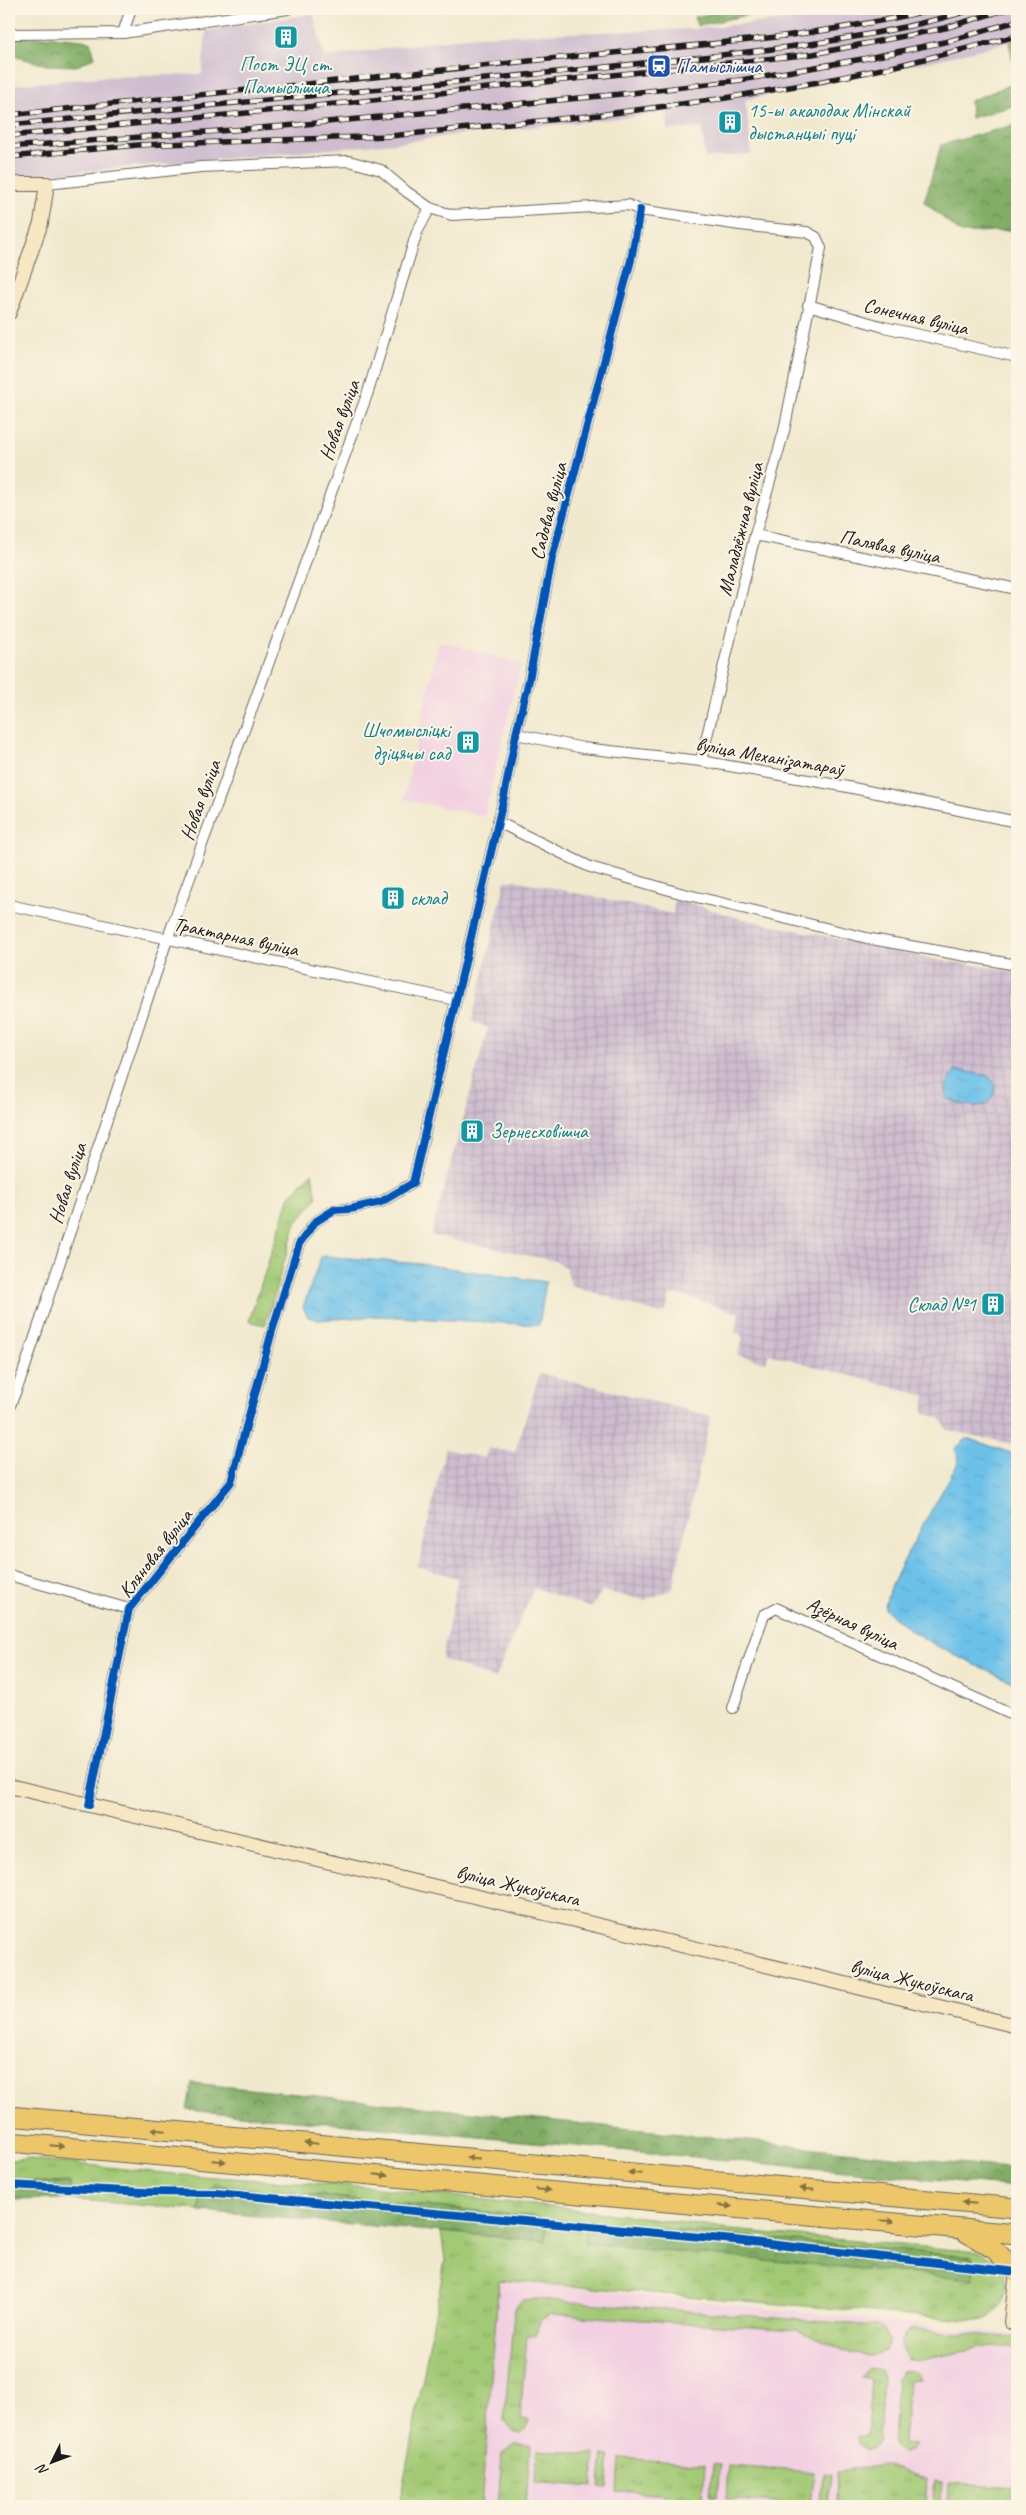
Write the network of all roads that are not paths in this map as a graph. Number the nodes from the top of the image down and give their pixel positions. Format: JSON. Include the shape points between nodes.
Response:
{"nodes":[{"id":1,"x":131,"y":9,"type":"edge"},
{"id":2,"x":288,"y":9,"type":"edge"},
{"id":3,"x":123,"y":33,"type":"junction"},
{"id":4,"x":9,"y":34,"type":"edge"},
{"id":5,"x":9,"y":184,"type":"edge"},
{"id":6,"x":47,"y":184,"type":"junction"},
{"id":7,"x":430,"y":208,"type":"junction"},
{"id":8,"x":640,"y":210,"type":"junction"},
{"id":9,"x":808,"y":305,"type":"junction"},
{"id":10,"x":9,"y":314,"type":"edge"},
{"id":11,"x":1017,"y":357,"type":"edge"},
{"id":12,"x":755,"y":536,"type":"junction"},
{"id":13,"x":1017,"y":589,"type":"edge"},
{"id":14,"x":516,"y":734,"type":"junction"},
{"id":15,"x":701,"y":761,"type":"junction"},
{"id":16,"x":498,"y":822,"type":"junction"},
{"id":17,"x":1017,"y":822,"type":"edge"},
{"id":18,"x":9,"y":905,"type":"edge"},
{"id":19,"x":168,"y":940,"type":"junction"},
{"id":20,"x":1017,"y":965,"type":"edge"},
{"id":21,"x":456,"y":1000,"type":"junction"},
{"id":22,"x":9,"y":1408,"type":"edge"},
{"id":23,"x":9,"y":1575,"type":"edge"},
{"id":24,"x":129,"y":1609,"type":"junction"},
{"id":25,"x":733,"y":1708,"type":"dead end"},
{"id":26,"x":1017,"y":1717,"type":"edge"},
{"id":27,"x":9,"y":1786,"type":"edge"},
{"id":28,"x":89,"y":1805,"type":"junction"},
{"id":29,"x":1017,"y":2026,"type":"edge"},
{"id":30,"x":9,"y":2116,"type":"edge"},
{"id":31,"x":9,"y":2142,"type":"edge"},
{"id":32,"x":1017,"y":2208,"type":"edge"},
{"id":33,"x":959,"y":2228,"type":"junction"},
{"id":34,"x":1017,"y":2234,"type":"edge"},
{"id":35,"x":1017,"y":2272,"type":"edge"},
{"id":36,"x":1017,"y":2323,"type":"edge"}],
"edges":[{"from":1,"to":3,"type":"street"},
{"from":2,"to":3,"type":"street"},
{"from":3,"to":4,"type":"street"},
{"from":5,"to":6,"type":"street"},
{"from":6,"to":7,"type":"street","via":[[201,166],[349,161],[381,170]]},
{"from":6,"to":10,"type":"street","via":[[41,223]]},
{"from":7,"to":8,"type":"street","via":[[452,215],[607,205],[628,205]]},
{"from":7,"to":19,"type":"street","name":"Новая вуліца","via":[[417,232],[368,392]]},
{"from":8,"to":9,"type":"street","name":"Маладзёжная вуліца","via":[[740,226],[807,232],[816,237],[821,248]]},
{"from":8,"to":14,"type":"street","name":"Садовая вуліца","via":[[631,260],[552,558]]},
{"from":9,"to":11,"type":"street","name":"Сонечная вуліца","via":[[884,327]]},
{"from":9,"to":12,"type":"street","name":"Маладзёжная вуліца","via":[[784,431]]},
{"from":12,"to":13,"type":"street","name":"Палявая вуліца"},
{"from":12,"to":15,"type":"street","name":"Маладзёжная вуліца"},
{"from":14,"to":15,"type":"street","name":"вуліца Механізатараў","via":[[583,748]]},
{"from":14,"to":16,"type":"street","name":"Садовая вуліца"},
{"from":15,"to":17,"type":"street","name":"вуліца Механізатараў"},
{"from":16,"to":20,"type":"street","via":[[590,866],[680,893],[870,939]]},
{"from":16,"to":21,"type":"street","name":"Садовая вуліца"},
{"from":18,"to":19,"type":"street","name":"Трактарная вуліца"},
{"from":19,"to":21,"type":"street","name":"Трактарная вуліца"},
{"from":19,"to":22,"type":"street","name":"Новая вуліца"},
{"from":21,"to":24,"type":"street","name":"Кляновая вуліца","via":[[413,1183],[381,1202],[334,1210],[314,1222],[299,1244],[231,1482]]},
{"from":23,"to":24,"type":"street"},
{"from":24,"to":28,"type":"street","name":"Кляновая вуліца"},
{"from":25,"to":26,"type":"street","name":"Азёрная вуліца","via":[[764,1615],[776,1608]]},
{"from":27,"to":28,"type":"street","name":"вуліца Жукоўскага"},
{"from":28,"to":29,"type":"street","name":"вуліца Жукоўскага"},
{"from":32,"to":30,"type":"highway","one_way":true},
{"from":31,"to":33,"type":"highway","one_way":true},
{"from":33,"to":34,"type":"highway"},
{"from":33,"to":35,"type":"highway","via":[[995,2250]]},
{"from":35,"to":36,"type":"street","via":[[1011,2322]]}]}
